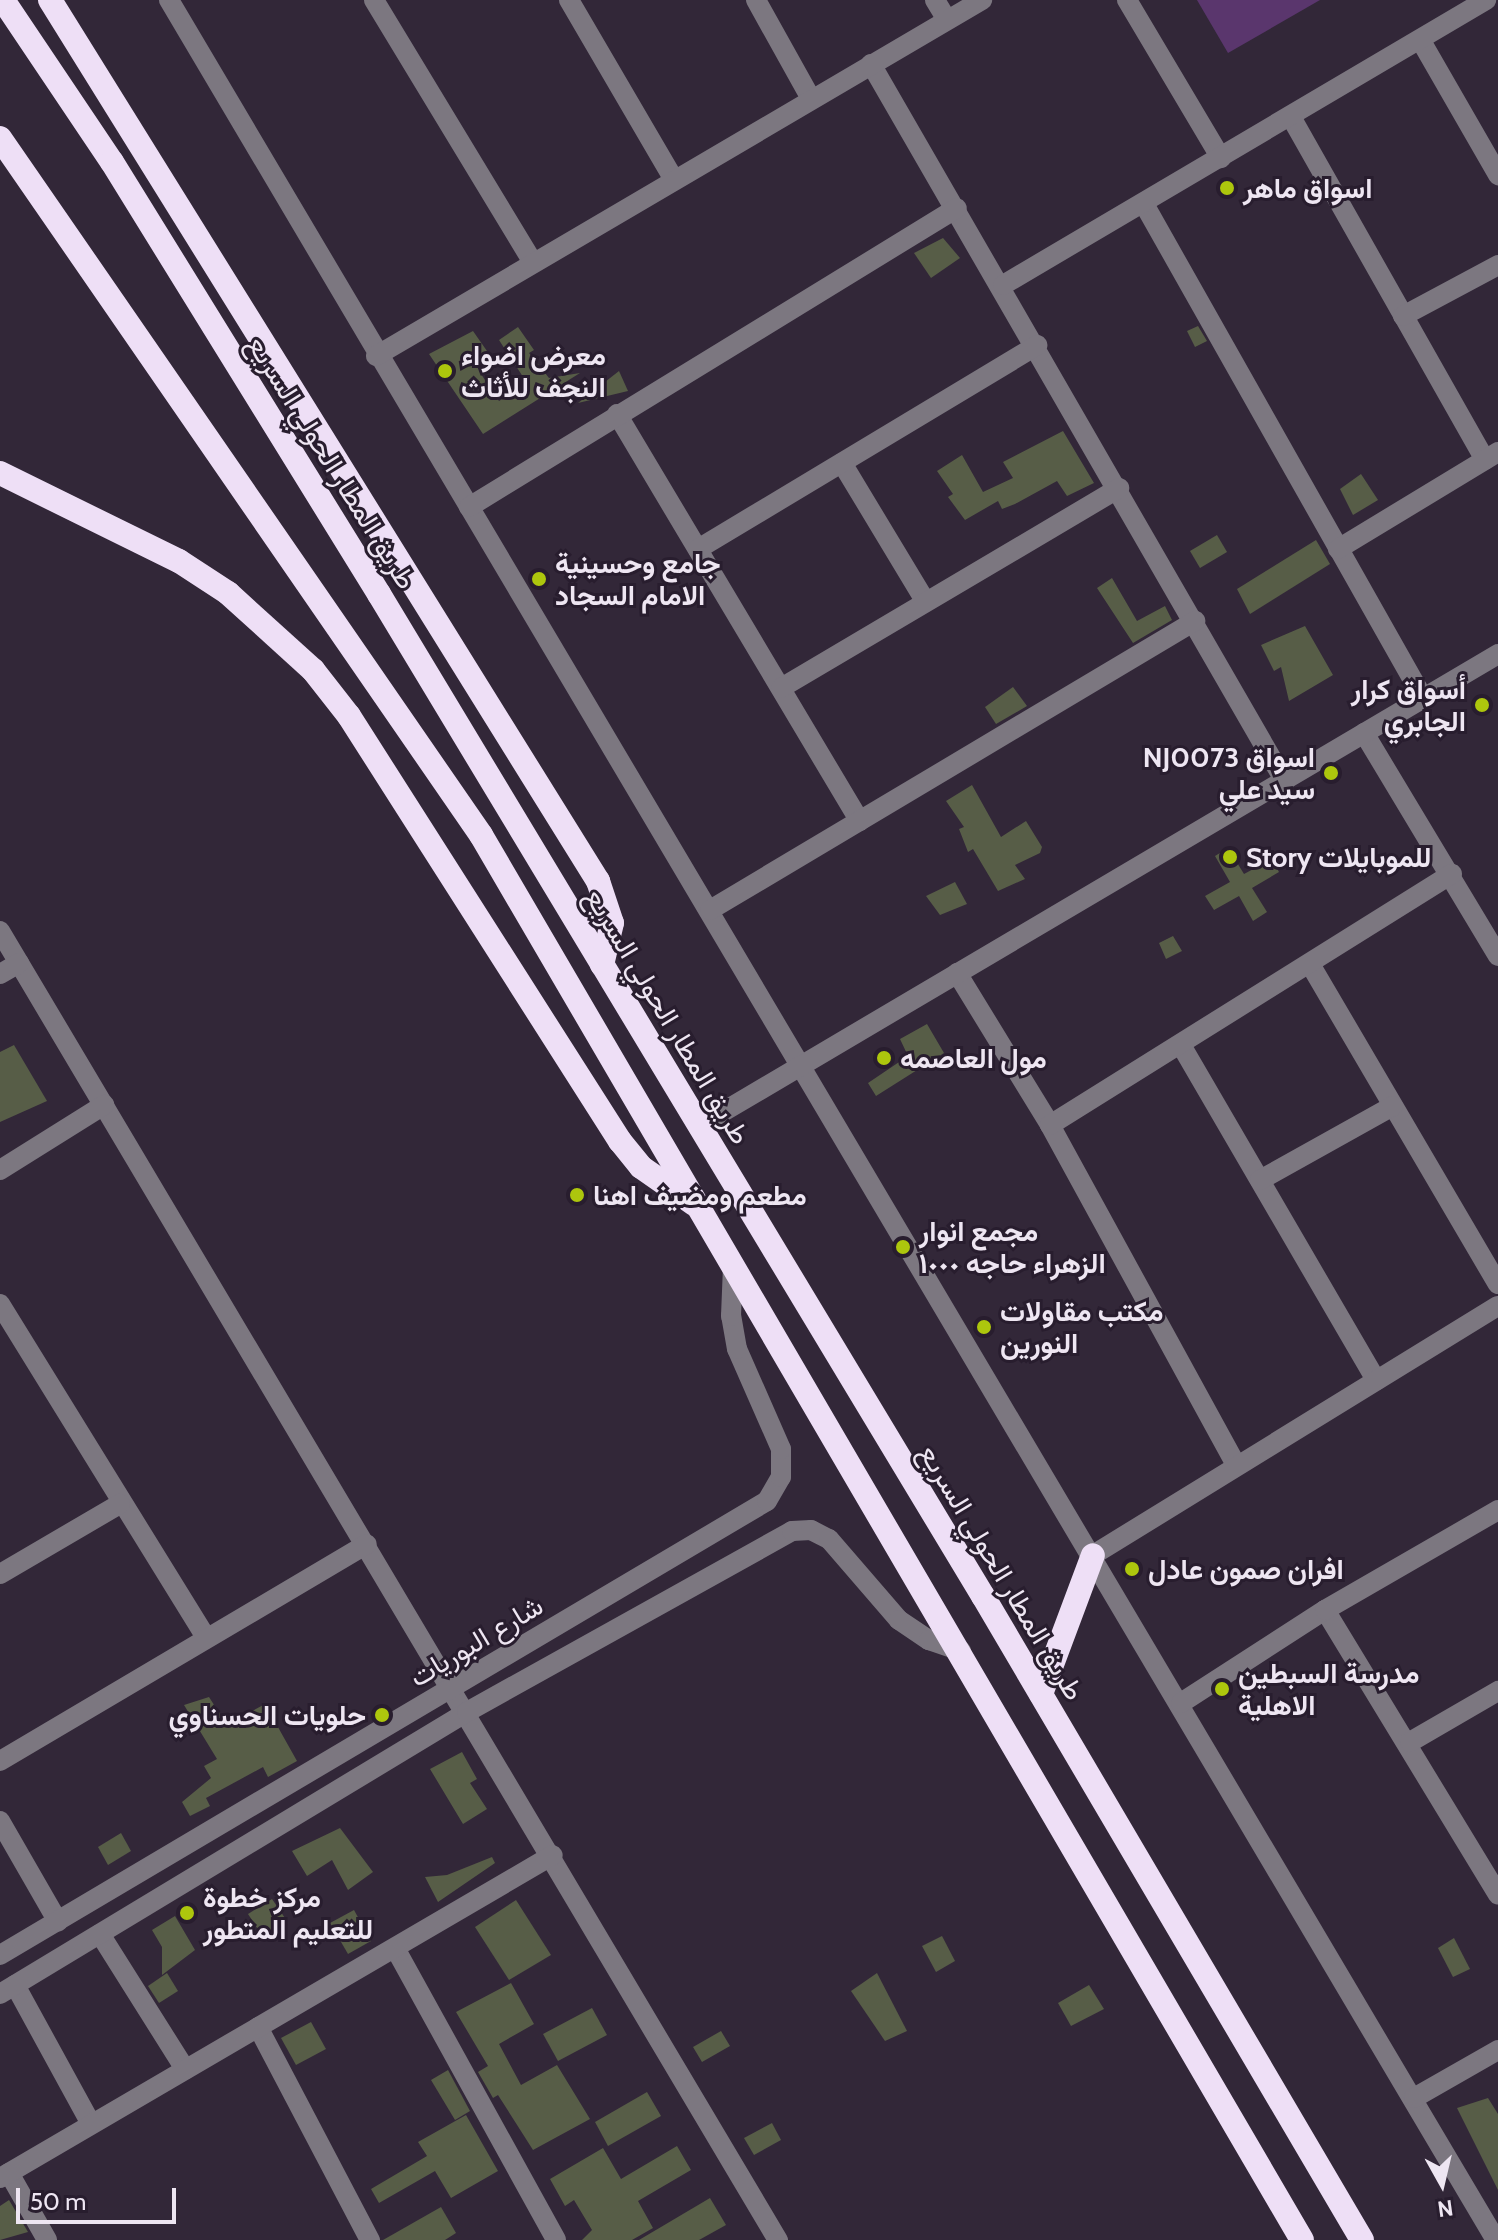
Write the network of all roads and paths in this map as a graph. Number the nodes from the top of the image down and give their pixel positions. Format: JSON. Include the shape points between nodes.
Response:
{"nodes":[{"id":1,"x":3,"y":0,"type":"edge"},
{"id":2,"x":50,"y":0,"type":"edge"},
{"id":3,"x":169,"y":0,"type":"edge"},
{"id":4,"x":374,"y":0,"type":"edge"},
{"id":5,"x":569,"y":0,"type":"edge"},
{"id":6,"x":756,"y":0,"type":"edge"},
{"id":7,"x":935,"y":0,"type":"edge"},
{"id":8,"x":982,"y":0,"type":"edge"},
{"id":9,"x":1127,"y":0,"type":"edge"},
{"id":10,"x":1486,"y":0,"type":"edge"},
{"id":11,"x":947,"y":20,"type":"junction"},
{"id":12,"x":1421,"y":41,"type":"junction"},
{"id":13,"x":871,"y":64,"type":"junction"},
{"id":14,"x":811,"y":99,"type":"junction"},
{"id":15,"x":1291,"y":117,"type":"junction"},
{"id":16,"x":0,"y":138,"type":"edge"},
{"id":17,"x":1221,"y":158,"type":"junction"},
{"id":18,"x":1498,"y":175,"type":"edge"},
{"id":19,"x":674,"y":180,"type":"junction"},
{"id":20,"x":1144,"y":204,"type":"junction"},
{"id":21,"x":957,"y":208,"type":"junction"},
{"id":22,"x":533,"y":263,"type":"junction"},
{"id":23,"x":1498,"y":265,"type":"edge"},
{"id":24,"x":1003,"y":285,"type":"junction"},
{"id":25,"x":1403,"y":316,"type":"junction"},
{"id":26,"x":1037,"y":345,"type":"junction"},
{"id":27,"x":376,"y":356,"type":"junction"},
{"id":28,"x":617,"y":414,"type":"junction"},
{"id":29,"x":1491,"y":456,"type":"edge"},
{"id":30,"x":842,"y":463,"type":"junction"},
{"id":31,"x":0,"y":473,"type":"edge"},
{"id":32,"x":1119,"y":488,"type":"junction"},
{"id":33,"x":469,"y":507,"type":"junction"},
{"id":34,"x":698,"y":549,"type":"junction"},
{"id":35,"x":1338,"y":549,"type":"junction"},
{"id":36,"x":926,"y":602,"type":"junction"},
{"id":37,"x":1195,"y":621,"type":"junction"},
{"id":38,"x":1498,"y":654,"type":"edge"},
{"id":39,"x":781,"y":688,"type":"junction"},
{"id":40,"x":1423,"y":698,"type":"junction"},
{"id":41,"x":1364,"y":733,"type":"junction"},
{"id":42,"x":1284,"y":780,"type":"junction"},
{"id":43,"x":860,"y":821,"type":"junction"},
{"id":44,"x":1452,"y":874,"type":"junction"},
{"id":45,"x":710,"y":910,"type":"junction"},
{"id":46,"x":0,"y":931,"type":"edge"},
{"id":47,"x":1498,"y":956,"type":"edge"},
{"id":48,"x":19,"y":963,"type":"junction"},
{"id":49,"x":1310,"y":964,"type":"junction"},
{"id":50,"x":602,"y":965,"type":"junction"},
{"id":51,"x":957,"y":973,"type":"junction"},
{"id":52,"x":0,"y":974,"type":"edge"},
{"id":53,"x":1181,"y":1045,"type":"junction"},
{"id":54,"x":804,"y":1066,"type":"junction"},
{"id":55,"x":104,"y":1105,"type":"junction"},
{"id":56,"x":1393,"y":1106,"type":"junction"},
{"id":57,"x":1050,"y":1125,"type":"junction"},
{"id":58,"x":699,"y":1126,"type":"junction"},
{"id":59,"x":0,"y":1170,"type":"edge"},
{"id":60,"x":1260,"y":1180,"type":"junction"},
{"id":61,"x":697,"y":1206,"type":"junction"},
{"id":62,"x":733,"y":1267,"type":"junction"},
{"id":63,"x":1498,"y":1284,"type":"edge"},
{"id":64,"x":0,"y":1304,"type":"edge"},
{"id":65,"x":1498,"y":1306,"type":"edge"},
{"id":66,"x":1376,"y":1380,"type":"junction"},
{"id":67,"x":1236,"y":1465,"type":"junction"},
{"id":68,"x":120,"y":1504,"type":"junction"},
{"id":69,"x":1498,"y":1510,"type":"edge"},
{"id":70,"x":367,"y":1544,"type":"junction"},
{"id":71,"x":1093,"y":1555,"type":"junction"},
{"id":72,"x":0,"y":1574,"type":"edge"},
{"id":73,"x":1325,"y":1610,"type":"junction"},
{"id":74,"x":205,"y":1636,"type":"junction"},
{"id":75,"x":961,"y":1651,"type":"junction"},
{"id":76,"x":453,"y":1688,"type":"junction"},
{"id":77,"x":1498,"y":1691,"type":"edge"},
{"id":78,"x":1041,"y":1694,"type":"junction"},
{"id":79,"x":1181,"y":1703,"type":"junction"},
{"id":80,"x":467,"y":1712,"type":"junction"},
{"id":81,"x":1410,"y":1742,"type":"junction"},
{"id":82,"x":0,"y":1761,"type":"edge"},
{"id":83,"x":0,"y":1821,"type":"edge"},
{"id":84,"x":553,"y":1855,"type":"junction"},
{"id":85,"x":1495,"y":1884,"type":"edge"},
{"id":86,"x":58,"y":1922,"type":"junction"},
{"id":87,"x":100,"y":1934,"type":"junction"},
{"id":88,"x":395,"y":1948,"type":"junction"},
{"id":89,"x":0,"y":1955,"type":"edge"},
{"id":90,"x":8,"y":1989,"type":"edge"},
{"id":91,"x":258,"y":2027,"type":"junction"},
{"id":92,"x":1498,"y":2050,"type":"edge"},
{"id":93,"x":185,"y":2069,"type":"junction"},
{"id":94,"x":1414,"y":2098,"type":"junction"},
{"id":95,"x":91,"y":2124,"type":"junction"},
{"id":96,"x":4,"y":2176,"type":"edge"},
{"id":97,"x":47,"y":2240,"type":"edge"},
{"id":98,"x":370,"y":2240,"type":"edge"},
{"id":99,"x":556,"y":2240,"type":"edge"},
{"id":100,"x":778,"y":2240,"type":"edge"},
{"id":101,"x":1302,"y":2240,"type":"edge"},
{"id":102,"x":1362,"y":2240,"type":"edge"},
{"id":103,"x":1496,"y":2240,"type":"edge"}],
"edges":[{"from":1,"to":50,"type":"highway","name":"طريق المطار الحولي السريع","via":[[112,162]]},
{"from":2,"to":50,"type":"highway","via":[[598,881],[612,923]]},
{"from":3,"to":27,"type":"street"},
{"from":4,"to":22,"type":"street"},
{"from":5,"to":19,"type":"street"},
{"from":6,"to":14,"type":"street"},
{"from":7,"to":11,"type":"street"},
{"from":8,"to":11,"type":"street"},
{"from":9,"to":17,"type":"street"},
{"from":10,"to":12,"type":"street"},
{"from":11,"to":13,"type":"street"},
{"from":12,"to":15,"type":"street"},
{"from":12,"to":18,"type":"street"},
{"from":13,"to":14,"type":"street"},
{"from":13,"to":21,"type":"street"},
{"from":14,"to":19,"type":"street"},
{"from":15,"to":17,"type":"street"},
{"from":15,"to":25,"type":"street"},
{"from":16,"to":61,"type":"highway","via":[[481,835]]},
{"from":17,"to":20,"type":"street"},
{"from":19,"to":22,"type":"street"},
{"from":20,"to":24,"type":"street"},
{"from":20,"to":35,"type":"street"},
{"from":21,"to":24,"type":"street"},
{"from":21,"to":28,"type":"street"},
{"from":22,"to":27,"type":"street"},
{"from":23,"to":25,"type":"street"},
{"from":24,"to":26,"type":"street"},
{"from":25,"to":29,"type":"street"},
{"from":26,"to":30,"type":"street"},
{"from":26,"to":32,"type":"street"},
{"from":27,"to":33,"type":"street"},
{"from":28,"to":33,"type":"street"},
{"from":28,"to":34,"type":"street"},
{"from":29,"to":35,"type":"street"},
{"from":30,"to":34,"type":"street"},
{"from":30,"to":36,"type":"street"},
{"from":31,"to":61,"type":"highway","via":[[215,585],[272,629],[313,670],[349,716],[620,1141],[667,1189]]},
{"from":32,"to":36,"type":"street"},
{"from":32,"to":37,"type":"street"},
{"from":33,"to":45,"type":"street"},
{"from":34,"to":39,"type":"street"},
{"from":35,"to":40,"type":"street"},
{"from":36,"to":39,"type":"street"},
{"from":37,"to":42,"type":"street"},
{"from":37,"to":43,"type":"street"},
{"from":38,"to":40,"type":"street"},
{"from":39,"to":43,"type":"street"},
{"from":40,"to":41,"type":"street"},
{"from":41,"to":42,"type":"street"},
{"from":41,"to":44,"type":"street"},
{"from":42,"to":51,"type":"street"},
{"from":43,"to":45,"type":"street"},
{"from":44,"to":47,"type":"street"},
{"from":44,"to":49,"type":"street"},
{"from":45,"to":54,"type":"street"},
{"from":46,"to":48,"type":"street"},
{"from":48,"to":52,"type":"street"},
{"from":48,"to":55,"type":"street"},
{"from":49,"to":53,"type":"street"},
{"from":49,"to":56,"type":"street"},
{"from":50,"to":58,"type":"highway","name":"طريق المطار الحولي السريع"},
{"from":51,"to":54,"type":"street"},
{"from":51,"to":57,"type":"street"},
{"from":53,"to":57,"type":"street"},
{"from":53,"to":60,"type":"street"},
{"from":54,"to":58,"type":"street"},
{"from":54,"to":71,"type":"street"},
{"from":55,"to":59,"type":"street"},
{"from":55,"to":70,"type":"street"},
{"from":56,"to":60,"type":"street"},
{"from":56,"to":63,"type":"street"},
{"from":57,"to":67,"type":"street"},
{"from":58,"to":78,"type":"highway","name":"طريق المطار الحولي السريع"},
{"from":60,"to":66,"type":"street"},
{"from":61,"to":62,"type":"highway"},
{"from":62,"to":75,"type":"highway"},
{"from":62,"to":76,"type":"street","name":"شارع البوريات","via":[[731,1316],[737,1349],[781,1449],[775,1490],[755,1509]]},
{"from":64,"to":68,"type":"street"},
{"from":65,"to":66,"type":"street"},
{"from":66,"to":67,"type":"street"},
{"from":67,"to":71,"type":"street"},
{"from":68,"to":72,"type":"street"},
{"from":68,"to":74,"type":"street"},
{"from":69,"to":73,"type":"street"},
{"from":70,"to":74,"type":"street"},
{"from":70,"to":76,"type":"street"},
{"from":71,"to":78,"type":"highway"},
{"from":71,"to":79,"type":"street"},
{"from":73,"to":79,"type":"street"},
{"from":73,"to":81,"type":"street"},
{"from":74,"to":82,"type":"street"},
{"from":75,"to":80,"type":"street","name":"شارع البوريات","via":[[929,1640],[899,1620],[829,1539],[802,1529],[783,1534]]},
{"from":75,"to":101,"type":"highway"},
{"from":76,"to":80,"type":"street"},
{"from":76,"to":86,"type":"street","name":"شارع البوريات"},
{"from":77,"to":81,"type":"street"},
{"from":78,"to":102,"type":"highway","name":"طريق المطار الحولي السريع"},
{"from":79,"to":94,"type":"street"},
{"from":80,"to":84,"type":"street"},
{"from":80,"to":87,"type":"street","name":"شارع البوريات"},
{"from":81,"to":85,"type":"street"},
{"from":83,"to":86,"type":"street"},
{"from":84,"to":88,"type":"street"},
{"from":84,"to":100,"type":"street"},
{"from":86,"to":89,"type":"street","name":"شارع البوريات"},
{"from":87,"to":90,"type":"street","name":"شارع البوريات"},
{"from":87,"to":93,"type":"street"},
{"from":88,"to":91,"type":"street"},
{"from":88,"to":99,"type":"street"},
{"from":90,"to":95,"type":"street"},
{"from":91,"to":93,"type":"street"},
{"from":91,"to":98,"type":"street"},
{"from":92,"to":94,"type":"street"},
{"from":93,"to":95,"type":"street"},
{"from":94,"to":103,"type":"street"},
{"from":95,"to":96,"type":"street"},
{"from":96,"to":97,"type":"street"}]}
